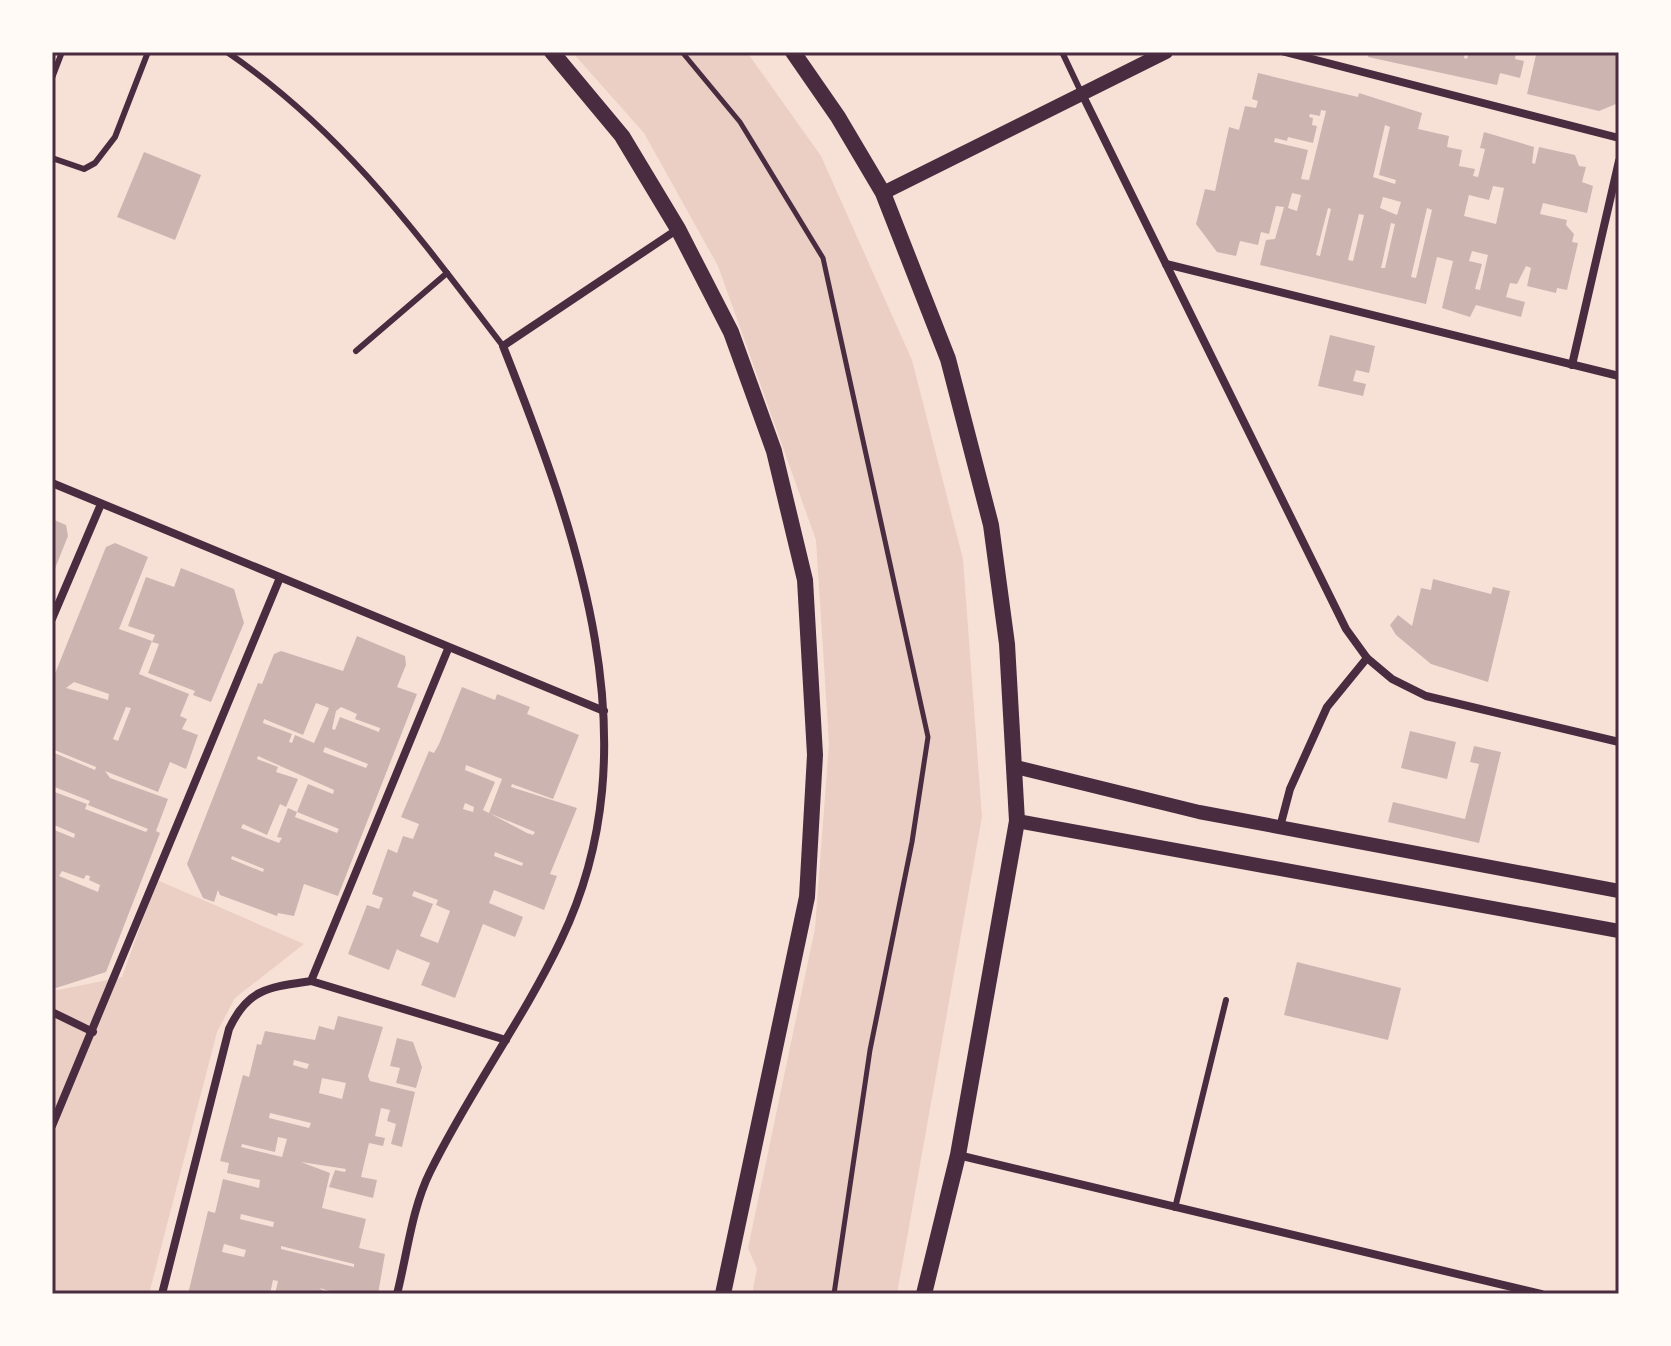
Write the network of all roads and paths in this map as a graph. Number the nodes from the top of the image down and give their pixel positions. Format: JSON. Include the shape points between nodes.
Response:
{"nodes":[{"id":1,"x":62,"y":52,"type":"edge"},
{"id":2,"x":148,"y":52,"type":"edge"},
{"id":3,"x":227,"y":52,"type":"edge"},
{"id":4,"x":552,"y":52,"type":"edge"},
{"id":5,"x":682,"y":52,"type":"edge"},
{"id":6,"x":793,"y":52,"type":"edge"},
{"id":7,"x":1062,"y":52,"type":"edge"},
{"id":8,"x":1166,"y":52,"type":"edge"},
{"id":9,"x":1285,"y":52,"type":"edge"},
{"id":10,"x":52,"y":78,"type":"edge"},
{"id":11,"x":1082,"y":94,"type":"junction"},
{"id":12,"x":1619,"y":138,"type":"edge"},
{"id":13,"x":52,"y":158,"type":"edge"},
{"id":14,"x":1619,"y":161,"type":"edge"},
{"id":15,"x":883,"y":193,"type":"junction"},
{"id":16,"x":678,"y":229,"type":"junction"},
{"id":17,"x":1166,"y":264,"type":"junction"},
{"id":18,"x":447,"y":273,"type":"junction"},
{"id":19,"x":503,"y":346,"type":"junction"},
{"id":20,"x":356,"y":351,"type":"dead end"},
{"id":21,"x":1572,"y":365,"type":"junction"},
{"id":22,"x":1619,"y":376,"type":"edge"},
{"id":23,"x":52,"y":483,"type":"edge"},
{"id":24,"x":101,"y":504,"type":"junction"},
{"id":25,"x":279,"y":580,"type":"junction"},
{"id":26,"x":52,"y":619,"type":"edge"},
{"id":27,"x":448,"y":649,"type":"junction"},
{"id":28,"x":1367,"y":658,"type":"junction"},
{"id":29,"x":604,"y":711,"type":"junction"},
{"id":30,"x":1619,"y":742,"type":"edge"},
{"id":31,"x":1016,"y":767,"type":"junction"},
{"id":32,"x":1017,"y":821,"type":"junction"},
{"id":33,"x":1280,"y":827,"type":"junction"},
{"id":34,"x":1619,"y":891,"type":"edge"},
{"id":35,"x":1619,"y":931,"type":"edge"},
{"id":36,"x":311,"y":981,"type":"junction"},
{"id":37,"x":1226,"y":1000,"type":"dead end"},
{"id":38,"x":52,"y":1012,"type":"edge"},
{"id":39,"x":93,"y":1032,"type":"junction"},
{"id":40,"x":506,"y":1040,"type":"junction"},
{"id":41,"x":52,"y":1126,"type":"edge"},
{"id":42,"x":958,"y":1155,"type":"junction"},
{"id":43,"x":1175,"y":1208,"type":"junction"},
{"id":44,"x":162,"y":1294,"type":"edge"},
{"id":45,"x":397,"y":1294,"type":"edge"},
{"id":46,"x":723,"y":1294,"type":"edge"},
{"id":47,"x":834,"y":1294,"type":"edge"},
{"id":48,"x":924,"y":1294,"type":"edge"},
{"id":49,"x":1541,"y":1294,"type":"edge"}],
"edges":[{"from":1,"to":10,"type":"lane"},
{"from":2,"to":13,"type":"lane","via":[[106,152],[84,169]]},
{"from":3,"to":18,"type":"lane","via":[[296,105],[359,164]]},
{"from":4,"to":16,"type":"main road","via":[[622,136]]},
{"from":5,"to":47,"type":"path","via":[[740,122],[823,258],[928,737],[870,1050]]},
{"from":6,"to":15,"type":"main road"},
{"from":7,"to":11,"type":"lane"},
{"from":8,"to":11,"type":"street"},
{"from":9,"to":12,"type":"street"},
{"from":11,"to":15,"type":"street"},
{"from":11,"to":17,"type":"street"},
{"from":14,"to":21,"type":"street"},
{"from":15,"to":31,"type":"main road","via":[[948,359],[991,525]]},
{"from":16,"to":19,"type":"street"},
{"from":16,"to":46,"type":"main road","via":[[731,332],[774,451],[805,580],[815,755],[807,897]]},
{"from":17,"to":21,"type":"street"},
{"from":17,"to":28,"type":"street","via":[[1346,629]]},
{"from":18,"to":19,"type":"lane"},
{"from":18,"to":20,"type":"lane"},
{"from":19,"to":29,"type":"street","via":[[555,477],[588,593]]},
{"from":21,"to":22,"type":"street"},
{"from":23,"to":24,"type":"street"},
{"from":24,"to":25,"type":"street"},
{"from":24,"to":26,"type":"street"},
{"from":25,"to":27,"type":"street"},
{"from":25,"to":39,"type":"street"},
{"from":27,"to":29,"type":"street"},
{"from":27,"to":36,"type":"street"},
{"from":28,"to":30,"type":"street","via":[[1392,679],[1426,696]]},
{"from":28,"to":33,"type":"street","via":[[1327,707],[1290,789]]},
{"from":29,"to":40,"type":"street","via":[[607,754],[595,843],[562,939]]},
{"from":31,"to":32,"type":"main road"},
{"from":31,"to":33,"type":"street"},
{"from":32,"to":35,"type":"street"},
{"from":32,"to":42,"type":"main road"},
{"from":33,"to":34,"type":"street"},
{"from":36,"to":40,"type":"street"},
{"from":36,"to":44,"type":"street","via":[[272,987],[238,1008]]},
{"from":37,"to":43,"type":"lane"},
{"from":38,"to":39,"type":"street"},
{"from":39,"to":41,"type":"street"},
{"from":40,"to":45,"type":"street","via":[[429,1173]]},
{"from":42,"to":43,"type":"street"},
{"from":42,"to":48,"type":"main road"},
{"from":43,"to":49,"type":"street"}]}
